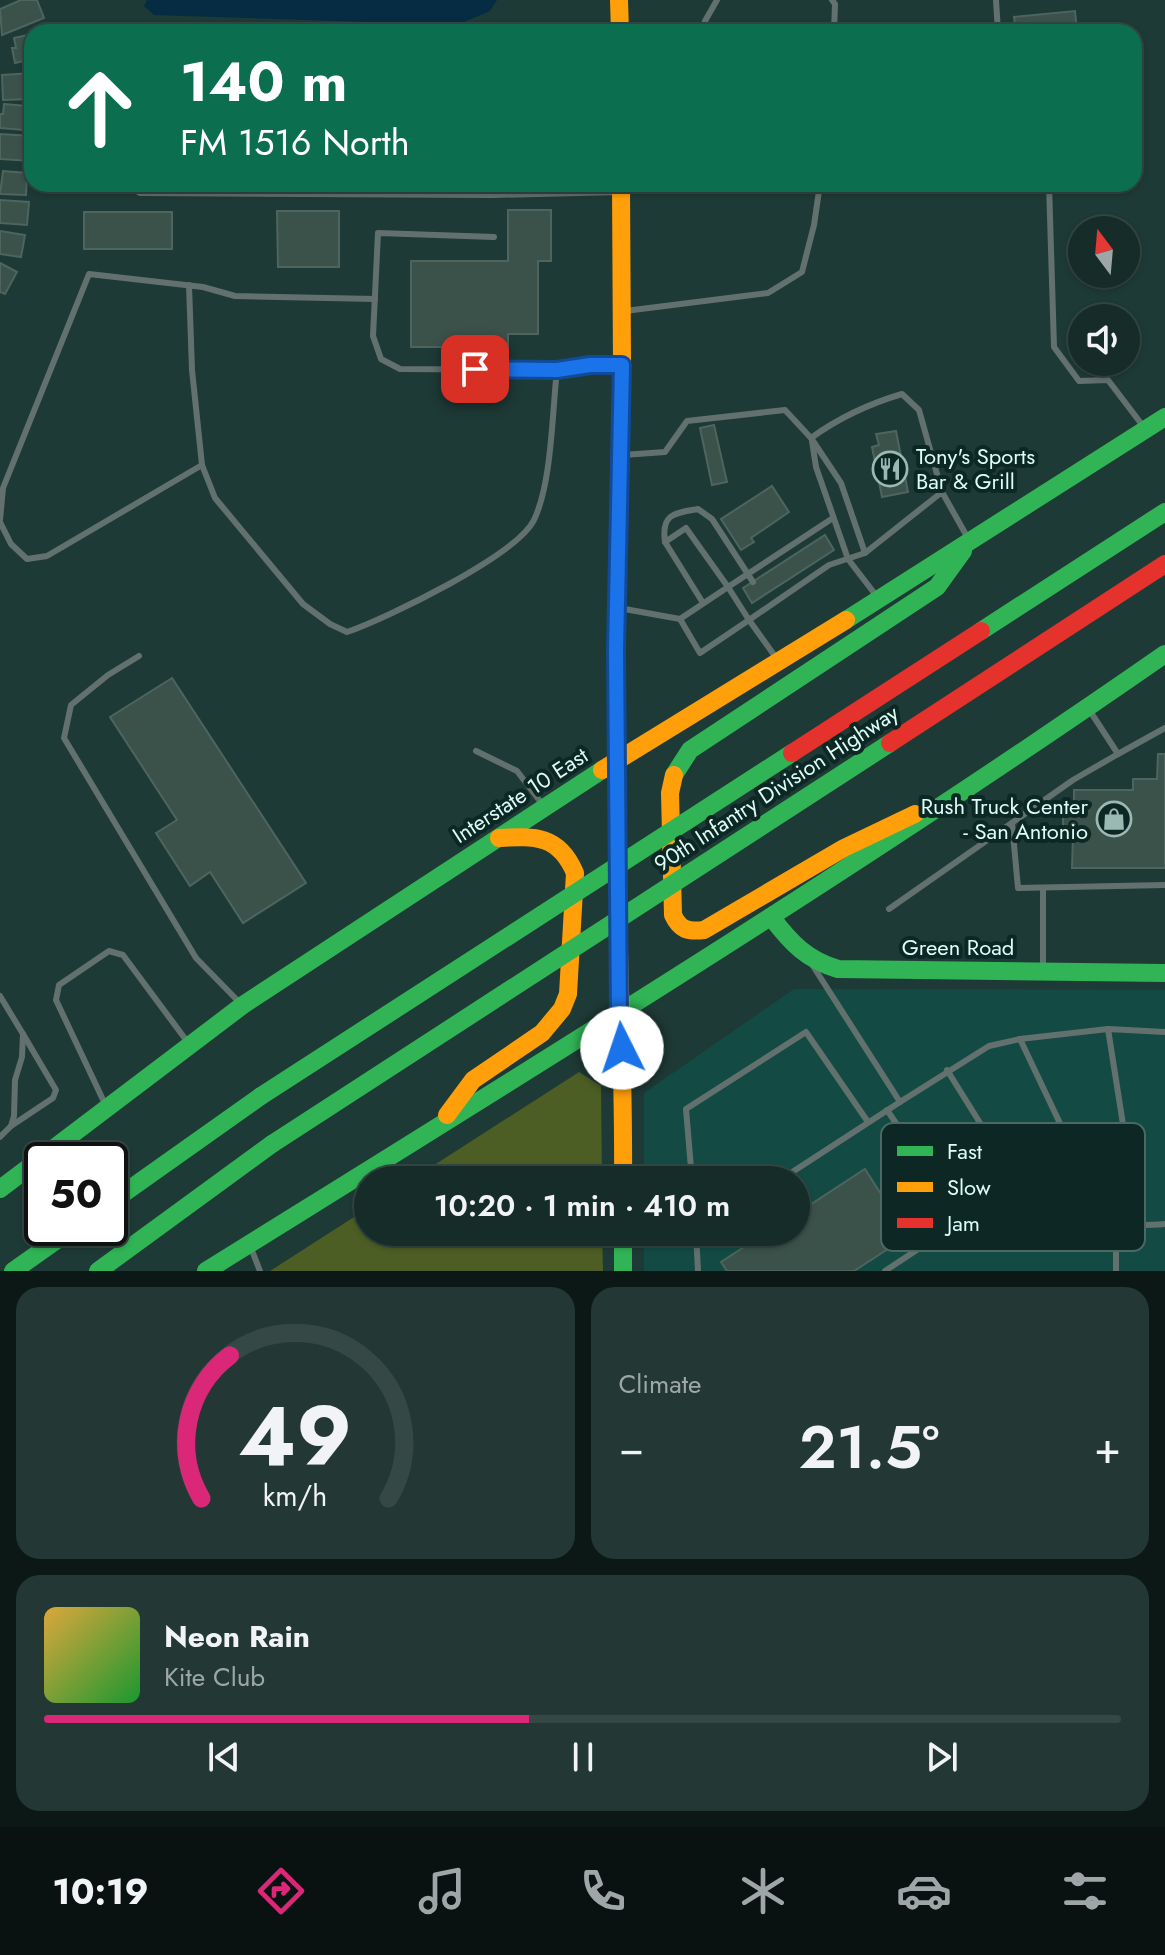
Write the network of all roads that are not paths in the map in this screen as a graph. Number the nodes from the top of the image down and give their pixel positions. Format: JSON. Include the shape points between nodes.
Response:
{"nodes":[{"id":1,"x":619,"y":0,"type":"edge"},
{"id":2,"x":717,"y":0,"type":"edge"},
{"id":3,"x":832,"y":0,"type":"edge"},
{"id":4,"x":996,"y":0,"type":"edge"},
{"id":5,"x":620,"y":24,"type":"edge"},
{"id":6,"x":705,"y":24,"type":"edge"},
{"id":7,"x":834,"y":24,"type":"edge"},
{"id":8,"x":998,"y":24,"type":"edge"},
{"id":9,"x":621,"y":192,"type":"edge"},
{"id":10,"x":819,"y":192,"type":"edge"},
{"id":11,"x":1049,"y":192,"type":"edge"},
{"id":12,"x":494,"y":237,"type":"dead end"},
{"id":13,"x":189,"y":285,"type":"junction"},
{"id":14,"x":375,"y":299,"type":"junction"},
{"id":15,"x":622,"y":311,"type":"junction"},
{"id":16,"x":622,"y":365,"type":"junction"},
{"id":17,"x":557,"y":370,"type":"junction"},
{"id":18,"x":1165,"y":417,"type":"edge"},
{"id":19,"x":1145,"y":429,"type":"junction"},
{"id":20,"x":811,"y":438,"type":"junction"},
{"id":21,"x":619,"y":456,"type":"junction"},
{"id":22,"x":202,"y":465,"type":"junction"},
{"id":23,"x":942,"y":492,"type":"junction"},
{"id":24,"x":1165,"y":512,"type":"edge"},
{"id":25,"x":833,"y":518,"type":"junction"},
{"id":26,"x":0,"y":521,"type":"edge"},
{"id":27,"x":807,"y":535,"type":"junction"},
{"id":28,"x":665,"y":542,"type":"junction"},
{"id":29,"x":970,"y":542,"type":"junction"},
{"id":30,"x":813,"y":543,"type":"dead end"},
{"id":31,"x":793,"y":544,"type":"junction"},
{"id":32,"x":799,"y":552,"type":"dead end"},
{"id":33,"x":865,"y":553,"type":"junction"},
{"id":34,"x":778,"y":554,"type":"junction"},
{"id":35,"x":823,"y":557,"type":"dead end"},
{"id":36,"x":848,"y":559,"type":"junction"},
{"id":37,"x":783,"y":562,"type":"dead end"},
{"id":38,"x":764,"y":563,"type":"junction"},
{"id":39,"x":1165,"y":564,"type":"edge"},
{"id":40,"x":829,"y":565,"type":"junction"},
{"id":41,"x":808,"y":567,"type":"dead end"},
{"id":42,"x":769,"y":571,"type":"dead end"},
{"id":43,"x":748,"y":574,"type":"junction"},
{"id":44,"x":814,"y":575,"type":"junction"},
{"id":45,"x":793,"y":576,"type":"dead end"},
{"id":46,"x":753,"y":582,"type":"dead end"},
{"id":47,"x":799,"y":585,"type":"junction"},
{"id":48,"x":779,"y":586,"type":"dead end"},
{"id":49,"x":728,"y":587,"type":"junction"},
{"id":50,"x":785,"y":595,"type":"junction"},
{"id":51,"x":762,"y":596,"type":"dead end"},
{"id":52,"x":879,"y":599,"type":"junction"},
{"id":53,"x":703,"y":603,"type":"junction"},
{"id":54,"x":769,"y":606,"type":"junction"},
{"id":55,"x":617,"y":608,"type":"junction"},
{"id":56,"x":680,"y":619,"type":"junction"},
{"id":57,"x":749,"y":620,"type":"junction"},
{"id":58,"x":139,"y":656,"type":"dead end"},
{"id":59,"x":1161,"y":661,"type":"edge"},
{"id":60,"x":779,"y":662,"type":"junction"},
{"id":61,"x":1088,"y":708,"type":"junction"},
{"id":62,"x":1165,"y":728,"type":"edge"},
{"id":63,"x":476,"y":751,"type":"dead end"},
{"id":64,"x":1118,"y":754,"type":"junction"},
{"id":65,"x":616,"y":762,"type":"junction"},
{"id":66,"x":977,"y":784,"type":"junction"},
{"id":67,"x":544,"y":806,"type":"junction"},
{"id":68,"x":1012,"y":823,"type":"junction"},
{"id":69,"x":495,"y":839,"type":"junction"},
{"id":70,"x":1165,"y":885,"type":"edge"},
{"id":71,"x":1043,"y":888,"type":"junction"},
{"id":72,"x":889,"y":909,"type":"dead end"},
{"id":73,"x":772,"y":918,"type":"junction"},
{"id":74,"x":808,"y":959,"type":"junction"},
{"id":75,"x":1043,"y":971,"type":"junction"},
{"id":76,"x":1165,"y":973,"type":"edge"},
{"id":77,"x":0,"y":996,"type":"edge"},
{"id":78,"x":243,"y":1005,"type":"junction"},
{"id":79,"x":619,"y":1012,"type":"junction"},
{"id":80,"x":1108,"y":1029,"type":"junction"},
{"id":81,"x":1165,"y":1032,"type":"edge"},
{"id":82,"x":23,"y":1034,"type":"junction"},
{"id":83,"x":1020,"y":1039,"type":"junction"},
{"id":84,"x":190,"y":1045,"type":"junction"},
{"id":85,"x":947,"y":1070,"type":"junction"},
{"id":86,"x":900,"y":1102,"type":"junction"},
{"id":87,"x":107,"y":1107,"type":"junction"},
{"id":88,"x":887,"y":1110,"type":"junction"},
{"id":89,"x":868,"y":1122,"type":"junction"},
{"id":90,"x":896,"y":1123,"type":"edge"},
{"id":91,"x":980,"y":1123,"type":"edge"},
{"id":92,"x":1060,"y":1123,"type":"edge"},
{"id":93,"x":1123,"y":1123,"type":"edge"},
{"id":94,"x":440,"y":1124,"type":"junction"},
{"id":95,"x":11,"y":1126,"type":"junction"},
{"id":96,"x":0,"y":1137,"type":"edge"},
{"id":97,"x":623,"y":1166,"type":"edge"},
{"id":98,"x":691,"y":1166,"type":"edge"},
{"id":99,"x":801,"y":1166,"type":"edge"},
{"id":100,"x":0,"y":1189,"type":"edge"},
{"id":101,"x":128,"y":1190,"type":"edge"},
{"id":102,"x":1165,"y":1224,"type":"edge"},
{"id":103,"x":1145,"y":1226,"type":"edge"},
{"id":104,"x":250,"y":1244,"type":"junction"},
{"id":105,"x":48,"y":1246,"type":"edge"},
{"id":106,"x":623,"y":1246,"type":"edge"},
{"id":107,"x":697,"y":1246,"type":"edge"},
{"id":108,"x":915,"y":1251,"type":"edge"},
{"id":109,"x":13,"y":1271,"type":"edge"},
{"id":110,"x":98,"y":1271,"type":"edge"},
{"id":111,"x":206,"y":1271,"type":"edge"},
{"id":112,"x":260,"y":1271,"type":"edge"},
{"id":113,"x":623,"y":1271,"type":"edge"},
{"id":114,"x":698,"y":1271,"type":"edge"},
{"id":115,"x":885,"y":1271,"type":"edge"}],
"edges":[{"from":1,"to":5,"type":"main road"},
{"from":2,"to":6,"type":"lane"},
{"from":3,"to":7,"type":"lane"},
{"from":4,"to":8,"type":"lane"},
{"from":9,"to":15,"type":"main road"},
{"from":10,"to":15,"type":"lane","via":[[802,272],[768,293]]},
{"from":11,"to":19,"type":"lane","via":[[1054,347],[1079,381],[1108,380]]},
{"from":12,"to":14,"type":"lane","via":[[378,233]]},
{"from":13,"to":14,"type":"lane","via":[[235,296]]},
{"from":13,"to":22,"type":"lane"},
{"from":13,"to":26,"type":"lane","via":[[89,274],[3,488]]},
{"from":14,"to":17,"type":"lane","via":[[373,336],[381,359],[391,366]]},
{"from":15,"to":16,"type":"main road"},
{"from":16,"to":17,"type":"lane"},
{"from":16,"to":21,"type":"main road"},
{"from":17,"to":22,"type":"lane","via":[[545,485],[532,523],[515,542],[449,584],[347,632],[303,604],[215,498]]},
{"from":18,"to":19,"type":"main road","name":"Interstate 10 East"},
{"from":19,"to":29,"type":"main road","name":"Interstate 10 East"},
{"from":20,"to":21,"type":"lane","via":[[785,410],[687,421],[665,452]]},
{"from":20,"to":23,"type":"lane","via":[[868,404],[902,394],[919,410]]},
{"from":20,"to":25,"type":"lane"},
{"from":20,"to":33,"type":"lane","via":[[841,483]]},
{"from":21,"to":55,"type":"main road"},
{"from":22,"to":26,"type":"lane","via":[[47,556],[27,559],[11,544]]},
{"from":23,"to":29,"type":"lane"},
{"from":23,"to":33,"type":"lane"},
{"from":24,"to":101,"type":"main road","name":"90th Infantry Division Highway","bridge":true,"via":[[261,1096]]},
{"from":25,"to":27,"type":"lane"},
{"from":25,"to":36,"type":"lane"},
{"from":27,"to":30,"type":"lane"},
{"from":27,"to":31,"type":"lane"},
{"from":28,"to":43,"type":"lane","via":[[668,517],[698,509],[712,519]]},
{"from":28,"to":49,"type":"lane","via":[[686,528]]},
{"from":28,"to":53,"type":"lane"},
{"from":29,"to":52,"type":"main road","name":"Interstate 10 East"},
{"from":29,"to":66,"type":"main road","via":[[937,587],[690,750],[678,763],[670,793],[673,915],[678,927],[688,933],[704,930],[844,848]]},
{"from":31,"to":32,"type":"lane"},
{"from":31,"to":34,"type":"lane"},
{"from":33,"to":36,"type":"lane"},
{"from":34,"to":37,"type":"lane"},
{"from":34,"to":38,"type":"lane"},
{"from":35,"to":40,"type":"lane"},
{"from":36,"to":40,"type":"lane"},
{"from":36,"to":52,"type":"lane"},
{"from":38,"to":42,"type":"lane"},
{"from":38,"to":43,"type":"lane"},
{"from":39,"to":110,"type":"main road","name":"90th Infantry Division Highway","bridge":true,"via":[[272,1144]]},
{"from":40,"to":44,"type":"lane"},
{"from":41,"to":44,"type":"lane"},
{"from":43,"to":46,"type":"lane"},
{"from":43,"to":49,"type":"lane"},
{"from":44,"to":47,"type":"lane"},
{"from":45,"to":47,"type":"lane"},
{"from":47,"to":50,"type":"lane"},
{"from":48,"to":50,"type":"lane"},
{"from":49,"to":53,"type":"lane"},
{"from":49,"to":57,"type":"lane"},
{"from":50,"to":54,"type":"lane"},
{"from":51,"to":54,"type":"lane"},
{"from":52,"to":60,"type":"main road","name":"Interstate 10 East"},
{"from":53,"to":56,"type":"lane"},
{"from":54,"to":57,"type":"lane"},
{"from":55,"to":56,"type":"lane"},
{"from":55,"to":65,"type":"main road"},
{"from":56,"to":57,"type":"lane","via":[[700,653]]},
{"from":57,"to":60,"type":"lane"},
{"from":58,"to":78,"type":"lane","via":[[71,705],[64,738],[196,958]]},
{"from":59,"to":61,"type":"main road"},
{"from":60,"to":65,"type":"main road","name":"Interstate 10 East"},
{"from":61,"to":64,"type":"lane"},
{"from":61,"to":66,"type":"main road"},
{"from":62,"to":64,"type":"lane"},
{"from":63,"to":67,"type":"lane","via":[[517,771]]},
{"from":64,"to":68,"type":"lane"},
{"from":65,"to":67,"type":"main road","name":"Interstate 10 East"},
{"from":65,"to":79,"type":"main road"},
{"from":66,"to":73,"type":"main road"},
{"from":67,"to":69,"type":"main road","name":"Interstate 10 East"},
{"from":68,"to":71,"type":"lane","via":[[1018,888]]},
{"from":68,"to":72,"type":"lane"},
{"from":69,"to":78,"type":"main road","name":"Interstate 10 East"},
{"from":69,"to":94,"type":"main road","via":[[544,839],[571,860],[575,873],[568,994],[563,1012],[475,1077]]},
{"from":70,"to":71,"type":"lane"},
{"from":71,"to":75,"type":"lane"},
{"from":73,"to":74,"type":"main road"},
{"from":73,"to":79,"type":"main road"},
{"from":74,"to":75,"type":"main road","name":"Green Road","via":[[838,969]]},
{"from":74,"to":86,"type":"lane"},
{"from":75,"to":76,"type":"main road","name":"Green Road"},
{"from":77,"to":82,"type":"lane"},
{"from":78,"to":84,"type":"main road","name":"Interstate 10 East"},
{"from":79,"to":94,"type":"main road"},
{"from":79,"to":97,"type":"main road"},
{"from":80,"to":81,"type":"lane"},
{"from":80,"to":83,"type":"lane"},
{"from":80,"to":93,"type":"lane"},
{"from":82,"to":95,"type":"lane"},
{"from":82,"to":95,"type":"lane","via":[[56,1090],[53,1098]]},
{"from":83,"to":85,"type":"lane","via":[[989,1046]]},
{"from":83,"to":92,"type":"lane"},
{"from":84,"to":87,"type":"main road","name":"Interstate 10 East"},
{"from":84,"to":87,"type":"lane","via":[[123,955],[109,951],[59,985],[56,1000]]},
{"from":85,"to":86,"type":"lane"},
{"from":85,"to":91,"type":"lane"},
{"from":86,"to":88,"type":"lane"},
{"from":87,"to":100,"type":"main road","name":"Interstate 10 East"},
{"from":88,"to":89,"type":"lane"},
{"from":88,"to":90,"type":"lane"},
{"from":89,"to":98,"type":"lane","via":[[806,1032],[686,1109]]},
{"from":89,"to":99,"type":"lane"},
{"from":94,"to":104,"type":"main road"},
{"from":95,"to":96,"type":"lane"},
{"from":102,"to":103,"type":"lane"},
{"from":104,"to":111,"type":"main road"},
{"from":104,"to":112,"type":"lane"},
{"from":105,"to":109,"type":"main road"},
{"from":106,"to":113,"type":"main road"},
{"from":107,"to":114,"type":"lane"},
{"from":108,"to":115,"type":"lane"}]}
